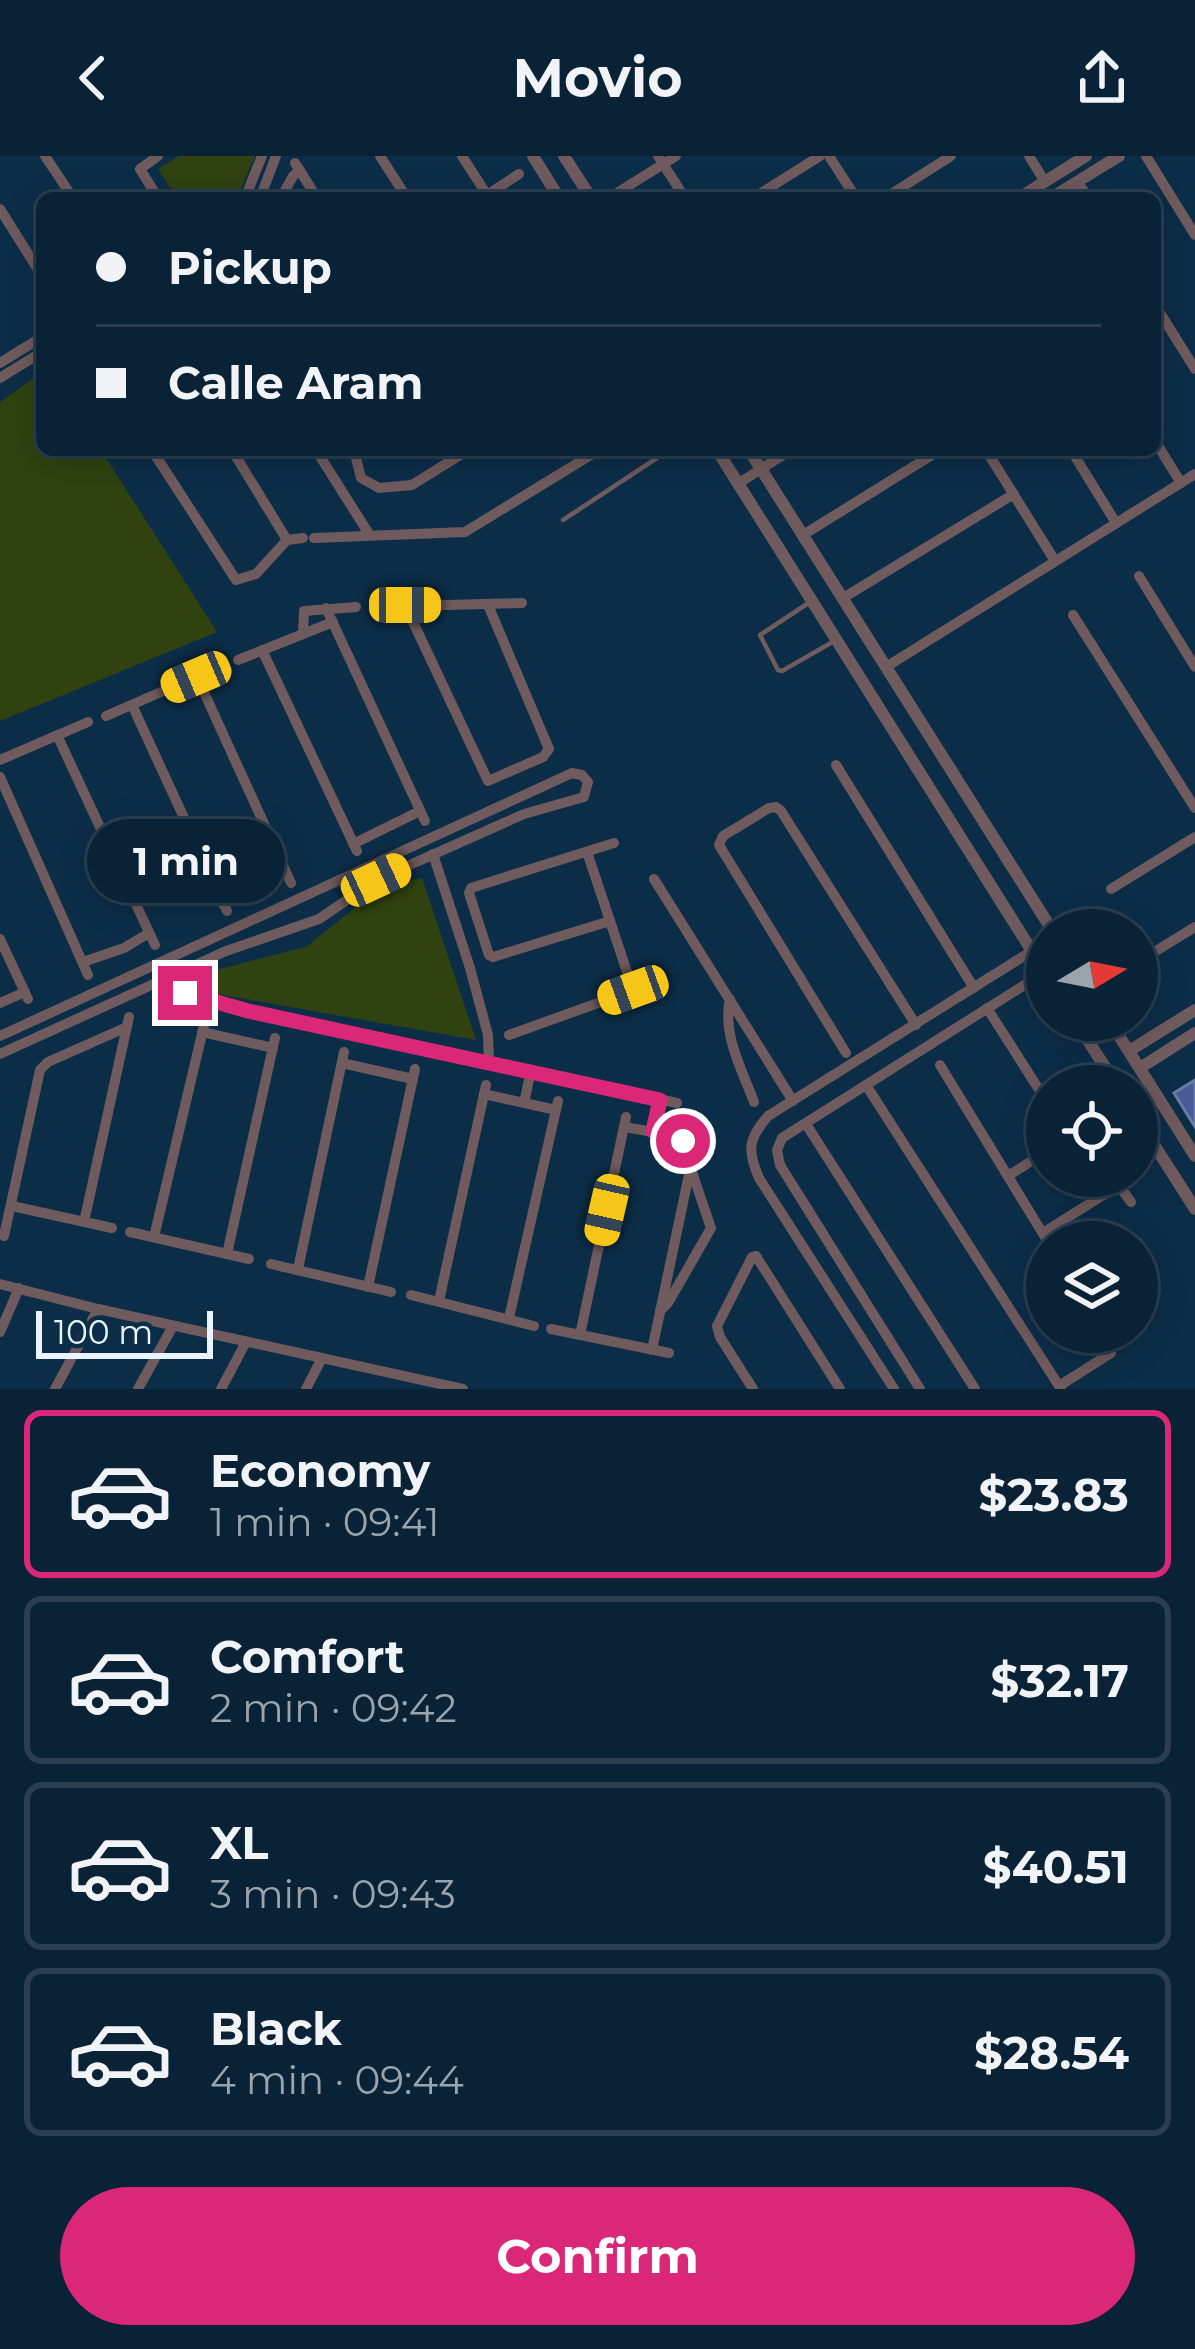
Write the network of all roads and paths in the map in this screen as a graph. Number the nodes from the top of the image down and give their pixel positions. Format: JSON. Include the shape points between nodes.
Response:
{"nodes":[{"id":1,"x":45,"y":156,"type":"edge"},
{"id":2,"x":158,"y":156,"type":"edge"},
{"id":3,"x":262,"y":156,"type":"edge"},
{"id":4,"x":276,"y":156,"type":"edge"},
{"id":5,"x":380,"y":156,"type":"edge"},
{"id":6,"x":462,"y":156,"type":"edge"},
{"id":7,"x":533,"y":156,"type":"edge"},
{"id":8,"x":564,"y":156,"type":"edge"},
{"id":9,"x":676,"y":156,"type":"edge"},
{"id":10,"x":825,"y":156,"type":"edge"},
{"id":11,"x":952,"y":156,"type":"edge"},
{"id":12,"x":1029,"y":156,"type":"edge"},
{"id":13,"x":1086,"y":156,"type":"edge"},
{"id":14,"x":1119,"y":156,"type":"edge"},
{"id":15,"x":1146,"y":156,"type":"edge"},
{"id":16,"x":660,"y":160,"type":"edge"},
{"id":17,"x":1065,"y":162,"type":"edge"},
{"id":18,"x":519,"y":174,"type":"dead end"},
{"id":19,"x":268,"y":178,"type":"junction"},
{"id":20,"x":1045,"y":182,"type":"junction"},
{"id":21,"x":1078,"y":182,"type":"junction"},
{"id":22,"x":69,"y":192,"type":"edge"},
{"id":23,"x":154,"y":192,"type":"edge"},
{"id":24,"x":247,"y":192,"type":"edge"},
{"id":25,"x":262,"y":192,"type":"edge"},
{"id":26,"x":283,"y":192,"type":"edge"},
{"id":27,"x":284,"y":192,"type":"edge"},
{"id":28,"x":313,"y":192,"type":"edge"},
{"id":29,"x":403,"y":192,"type":"edge"},
{"id":30,"x":485,"y":192,"type":"edge"},
{"id":31,"x":494,"y":192,"type":"edge"},
{"id":32,"x":555,"y":192,"type":"edge"},
{"id":33,"x":587,"y":192,"type":"edge"},
{"id":34,"x":617,"y":192,"type":"edge"},
{"id":35,"x":681,"y":192,"type":"edge"},
{"id":36,"x":763,"y":192,"type":"edge"},
{"id":37,"x":852,"y":192,"type":"edge"},
{"id":38,"x":895,"y":192,"type":"edge"},
{"id":39,"x":1029,"y":192,"type":"edge"},
{"id":40,"x":1061,"y":192,"type":"edge"},
{"id":41,"x":1084,"y":192,"type":"edge"},
{"id":42,"x":0,"y":209,"type":"edge"},
{"id":43,"x":1195,"y":235,"type":"edge"},
{"id":44,"x":36,"y":266,"type":"edge"},
{"id":45,"x":1161,"y":315,"type":"edge"},
{"id":46,"x":36,"y":346,"type":"edge"},
{"id":47,"x":36,"y":348,"type":"edge"},
{"id":48,"x":0,"y":363,"type":"edge"},
{"id":49,"x":1195,"y":369,"type":"edge"},
{"id":50,"x":0,"y":378,"type":"edge"},
{"id":51,"x":1161,"y":451,"type":"edge"},
{"id":52,"x":156,"y":456,"type":"edge"},
{"id":53,"x":236,"y":456,"type":"edge"},
{"id":54,"x":320,"y":456,"type":"edge"},
{"id":55,"x":356,"y":456,"type":"edge"},
{"id":56,"x":458,"y":456,"type":"edge"},
{"id":57,"x":589,"y":456,"type":"edge"},
{"id":58,"x":660,"y":456,"type":"edge"},
{"id":59,"x":721,"y":456,"type":"edge"},
{"id":60,"x":753,"y":456,"type":"edge"},
{"id":61,"x":782,"y":456,"type":"edge"},
{"id":62,"x":930,"y":456,"type":"edge"},
{"id":63,"x":990,"y":456,"type":"edge"},
{"id":64,"x":1075,"y":456,"type":"edge"},
{"id":65,"x":761,"y":469,"type":"junction"},
{"id":66,"x":1195,"y":474,"type":"edge"},
{"id":67,"x":361,"y":478,"type":"junction"},
{"id":68,"x":739,"y":483,"type":"junction"},
{"id":69,"x":1181,"y":483,"type":"junction"},
{"id":70,"x":341,"y":490,"type":"junction"},
{"id":71,"x":1014,"y":494,"type":"junction"},
{"id":72,"x":563,"y":520,"type":"dead end"},
{"id":73,"x":1116,"y":523,"type":"junction"},
{"id":74,"x":369,"y":534,"type":"junction"},
{"id":75,"x":803,"y":535,"type":"junction"},
{"id":76,"x":287,"y":540,"type":"junction"},
{"id":77,"x":1055,"y":561,"type":"junction"},
{"id":78,"x":1139,"y":576,"type":"dead end"},
{"id":79,"x":843,"y":598,"type":"junction"},
{"id":80,"x":812,"y":601,"type":"junction"},
{"id":81,"x":522,"y":603,"type":"dead end"},
{"id":82,"x":405,"y":605,"type":"junction"},
{"id":83,"x":488,"y":605,"type":"junction"},
{"id":84,"x":356,"y":607,"type":"dead end"},
{"id":85,"x":376,"y":607,"type":"dead end"},
{"id":86,"x":326,"y":608,"type":"junction"},
{"id":87,"x":1073,"y":615,"type":"dead end"},
{"id":88,"x":333,"y":622,"type":"junction"},
{"id":89,"x":304,"y":633,"type":"junction"},
{"id":90,"x":836,"y":640,"type":"junction"},
{"id":91,"x":262,"y":650,"type":"junction"},
{"id":92,"x":238,"y":660,"type":"dead end"},
{"id":93,"x":886,"y":667,"type":"junction"},
{"id":94,"x":1195,"y":667,"type":"edge"},
{"id":95,"x":216,"y":668,"type":"dead end"},
{"id":96,"x":196,"y":677,"type":"junction"},
{"id":97,"x":132,"y":705,"type":"junction"},
{"id":98,"x":106,"y":716,"type":"dead end"},
{"id":99,"x":88,"y":722,"type":"dead end"},
{"id":100,"x":57,"y":735,"type":"junction"},
{"id":101,"x":0,"y":760,"type":"edge"},
{"id":102,"x":836,"y":765,"type":"dead end"},
{"id":103,"x":514,"y":770,"type":"junction"},
{"id":104,"x":0,"y":777,"type":"edge"},
{"id":105,"x":525,"y":795,"type":"junction"},
{"id":106,"x":1195,"y":808,"type":"edge"},
{"id":107,"x":390,"y":826,"type":"junction"},
{"id":108,"x":1195,"y":837,"type":"edge"},
{"id":109,"x":614,"y":843,"type":"dead end"},
{"id":110,"x":401,"y":852,"type":"junction"},
{"id":111,"x":587,"y":852,"type":"junction"},
{"id":112,"x":433,"y":854,"type":"junction"},
{"id":113,"x":654,"y":879,"type":"dead end"},
{"id":114,"x":256,"y":887,"type":"junction"},
{"id":115,"x":1111,"y":889,"type":"dead end"},
{"id":116,"x":308,"y":895,"type":"junction"},
{"id":117,"x":285,"y":905,"type":"junction"},
{"id":118,"x":1039,"y":909,"type":"edge"},
{"id":119,"x":269,"y":913,"type":"junction"},
{"id":120,"x":319,"y":919,"type":"junction"},
{"id":121,"x":610,"y":921,"type":"junction"},
{"id":122,"x":478,"y":925,"type":"junction"},
{"id":123,"x":1195,"y":928,"type":"edge"},
{"id":124,"x":295,"y":929,"type":"junction"},
{"id":125,"x":458,"y":931,"type":"junction"},
{"id":126,"x":0,"y":939,"type":"edge"},
{"id":127,"x":1026,"y":940,"type":"edge"},
{"id":128,"x":124,"y":948,"type":"junction"},
{"id":129,"x":1158,"y":950,"type":"edge"},
{"id":130,"x":1026,"y":955,"type":"edge"},
{"id":131,"x":83,"y":962,"type":"junction"},
{"id":132,"x":136,"y":974,"type":"junction"},
{"id":133,"x":88,"y":975,"type":"dead end"},
{"id":134,"x":662,"y":980,"type":"dead end"},
{"id":135,"x":154,"y":984,"type":"junction"},
{"id":136,"x":1026,"y":985,"type":"edge"},
{"id":137,"x":974,"y":988,"type":"junction"},
{"id":138,"x":633,"y":990,"type":"junction"},
{"id":139,"x":730,"y":999,"type":"junction"},
{"id":140,"x":0,"y":1003,"type":"edge"},
{"id":141,"x":987,"y":1007,"type":"junction"},
{"id":142,"x":1195,"y":1010,"type":"edge"},
{"id":143,"x":248,"y":1011,"type":"junction"},
{"id":144,"x":79,"y":1020,"type":"junction"},
{"id":145,"x":916,"y":1025,"type":"junction"},
{"id":146,"x":1195,"y":1033,"type":"edge"},
{"id":147,"x":509,"y":1035,"type":"dead end"},
{"id":148,"x":0,"y":1036,"type":"edge"},
{"id":149,"x":1123,"y":1041,"type":"edge"},
{"id":150,"x":89,"y":1042,"type":"junction"},
{"id":151,"x":242,"y":1042,"type":"junction"},
{"id":152,"x":388,"y":1042,"type":"junction"},
{"id":153,"x":1129,"y":1051,"type":"junction"},
{"id":154,"x":846,"y":1053,"type":"dead end"},
{"id":155,"x":0,"y":1054,"type":"edge"},
{"id":156,"x":489,"y":1062,"type":"junction"},
{"id":157,"x":940,"y":1065,"type":"dead end"},
{"id":158,"x":1138,"y":1065,"type":"edge"},
{"id":159,"x":1145,"y":1065,"type":"edge"},
{"id":160,"x":1026,"y":1069,"type":"edge"},
{"id":161,"x":531,"y":1070,"type":"junction"},
{"id":162,"x":380,"y":1071,"type":"junction"},
{"id":163,"x":866,"y":1085,"type":"junction"},
{"id":164,"x":1158,"y":1097,"type":"edge"},
{"id":165,"x":660,"y":1100,"type":"junction"},
{"id":166,"x":793,"y":1101,"type":"junction"},
{"id":167,"x":754,"y":1102,"type":"dead end"},
{"id":168,"x":524,"y":1103,"type":"junction"},
{"id":169,"x":677,"y":1103,"type":"dead end"},
{"id":170,"x":806,"y":1124,"type":"junction"},
{"id":171,"x":653,"y":1131,"type":"junction"},
{"id":172,"x":1158,"y":1151,"type":"edge"},
{"id":173,"x":1195,"y":1156,"type":"edge"},
{"id":174,"x":1026,"y":1164,"type":"edge"},
{"id":175,"x":692,"y":1165,"type":"junction"},
{"id":176,"x":1008,"y":1176,"type":"junction"},
{"id":177,"x":1096,"y":1197,"type":"edge"},
{"id":178,"x":1127,"y":1197,"type":"edge"},
{"id":179,"x":1131,"y":1202,"type":"dead end"},
{"id":180,"x":12,"y":1205,"type":"junction"},
{"id":181,"x":1195,"y":1210,"type":"edge"},
{"id":182,"x":1035,"y":1221,"type":"edge"},
{"id":183,"x":1066,"y":1221,"type":"edge"},
{"id":184,"x":84,"y":1222,"type":"junction"},
{"id":185,"x":112,"y":1228,"type":"dead end"},
{"id":186,"x":130,"y":1232,"type":"dead end"},
{"id":187,"x":4,"y":1237,"type":"dead end"},
{"id":188,"x":154,"y":1237,"type":"junction"},
{"id":189,"x":227,"y":1254,"type":"junction"},
{"id":190,"x":249,"y":1259,"type":"dead end"},
{"id":191,"x":271,"y":1264,"type":"dead end"},
{"id":192,"x":298,"y":1269,"type":"junction"},
{"id":193,"x":0,"y":1284,"type":"edge"},
{"id":194,"x":368,"y":1287,"type":"junction"},
{"id":195,"x":19,"y":1288,"type":"junction"},
{"id":196,"x":392,"y":1292,"type":"dead end"},
{"id":197,"x":411,"y":1294,"type":"dead end"},
{"id":198,"x":863,"y":1295,"type":"junction"},
{"id":199,"x":439,"y":1301,"type":"junction"},
{"id":200,"x":844,"y":1308,"type":"junction"},
{"id":201,"x":98,"y":1310,"type":"junction"},
{"id":202,"x":660,"y":1311,"type":"junction"},
{"id":203,"x":509,"y":1318,"type":"junction"},
{"id":204,"x":173,"y":1326,"type":"junction"},
{"id":205,"x":534,"y":1326,"type":"dead end"},
{"id":206,"x":551,"y":1329,"type":"dead end"},
{"id":207,"x":0,"y":1332,"type":"edge"},
{"id":208,"x":580,"y":1335,"type":"junction"},
{"id":209,"x":245,"y":1342,"type":"junction"},
{"id":210,"x":652,"y":1350,"type":"junction"},
{"id":211,"x":669,"y":1353,"type":"dead end"},
{"id":212,"x":1111,"y":1353,"type":"dead end"},
{"id":213,"x":322,"y":1358,"type":"junction"},
{"id":214,"x":1060,"y":1388,"type":"edge"},
{"id":215,"x":55,"y":1389,"type":"edge"},
{"id":216,"x":138,"y":1389,"type":"edge"},
{"id":217,"x":221,"y":1389,"type":"edge"},
{"id":218,"x":306,"y":1389,"type":"edge"},
{"id":219,"x":461,"y":1389,"type":"edge"},
{"id":220,"x":753,"y":1389,"type":"edge"},
{"id":221,"x":840,"y":1389,"type":"edge"},
{"id":222,"x":894,"y":1389,"type":"edge"},
{"id":223,"x":920,"y":1389,"type":"edge"},
{"id":224,"x":975,"y":1389,"type":"edge"}],
"edges":[{"from":1,"to":22,"type":"street"},
{"from":2,"to":23,"type":"street","via":[[140,169]]},
{"from":3,"to":24,"type":"street"},
{"from":4,"to":19,"type":"street"},
{"from":5,"to":29,"type":"street"},
{"from":6,"to":30,"type":"street"},
{"from":7,"to":32,"type":"street"},
{"from":8,"to":33,"type":"street"},
{"from":9,"to":16,"type":"street"},
{"from":10,"to":36,"type":"street"},
{"from":10,"to":37,"type":"street"},
{"from":11,"to":38,"type":"street"},
{"from":12,"to":20,"type":"street"},
{"from":13,"to":17,"type":"street"},
{"from":14,"to":21,"type":"street"},
{"from":15,"to":43,"type":"street"},
{"from":16,"to":34,"type":"street"},
{"from":16,"to":35,"type":"street"},
{"from":17,"to":20,"type":"street"},
{"from":18,"to":31,"type":"street"},
{"from":19,"to":25,"type":"street"},
{"from":19,"to":26,"type":"street"},
{"from":20,"to":39,"type":"street"},
{"from":21,"to":40,"type":"street"},
{"from":21,"to":41,"type":"street"},
{"from":27,"to":28,"type":"street","via":[[297,166]]},
{"from":42,"to":44,"type":"street"},
{"from":45,"to":49,"type":"street"},
{"from":46,"to":48,"type":"street"},
{"from":47,"to":50,"type":"street"},
{"from":51,"to":69,"type":"street"},
{"from":52,"to":76,"type":"street","via":[[236,580],[256,574]]},
{"from":53,"to":76,"type":"street"},
{"from":54,"to":70,"type":"street"},
{"from":55,"to":67,"type":"street"},
{"from":56,"to":67,"type":"street","via":[[412,485],[379,488]]},
{"from":57,"to":74,"type":"street","via":[[465,532]]},
{"from":58,"to":72,"type":"lane"},
{"from":59,"to":68,"type":"street"},
{"from":60,"to":65,"type":"street"},
{"from":61,"to":65,"type":"street"},
{"from":62,"to":75,"type":"street"},
{"from":63,"to":71,"type":"street"},
{"from":64,"to":73,"type":"street"},
{"from":65,"to":68,"type":"street"},
{"from":65,"to":75,"type":"street"},
{"from":66,"to":69,"type":"street"},
{"from":67,"to":70,"type":"street"},
{"from":68,"to":80,"type":"street"},
{"from":69,"to":73,"type":"street"},
{"from":70,"to":74,"type":"street"},
{"from":71,"to":77,"type":"street"},
{"from":71,"to":79,"type":"street"},
{"from":73,"to":77,"type":"street"},
{"from":74,"to":76,"type":"street"},
{"from":75,"to":79,"type":"street"},
{"from":77,"to":93,"type":"street"},
{"from":78,"to":94,"type":"street"},
{"from":79,"to":93,"type":"street"},
{"from":80,"to":90,"type":"street"},
{"from":80,"to":90,"type":"lane","via":[[760,635],[778,670]]},
{"from":81,"to":83,"type":"street"},
{"from":82,"to":83,"type":"street"},
{"from":82,"to":85,"type":"street"},
{"from":82,"to":103,"type":"street","via":[[488,781]]},
{"from":83,"to":103,"type":"street","via":[[549,749]]},
{"from":84,"to":86,"type":"street"},
{"from":86,"to":88,"type":"street"},
{"from":86,"to":89,"type":"street","via":[[304,611]]},
{"from":87,"to":106,"type":"street"},
{"from":88,"to":89,"type":"street"},
{"from":88,"to":107,"type":"street","via":[[423,816]]},
{"from":89,"to":91,"type":"street"},
{"from":90,"to":127,"type":"street"},
{"from":91,"to":92,"type":"street"},
{"from":91,"to":107,"type":"street","via":[[355,848]]},
{"from":93,"to":118,"type":"street"},
{"from":95,"to":96,"type":"street"},
{"from":96,"to":97,"type":"street"},
{"from":96,"to":114,"type":"street","via":[[289,878]]},
{"from":97,"to":98,"type":"street"},
{"from":97,"to":114,"type":"street","via":[[225,907]]},
{"from":99,"to":100,"type":"street"},
{"from":100,"to":101,"type":"street"},
{"from":100,"to":128,"type":"street","via":[[152,939]]},
{"from":102,"to":137,"type":"street"},
{"from":103,"to":105,"type":"street"},
{"from":104,"to":131,"type":"street"},
{"from":105,"to":110,"type":"street"},
{"from":105,"to":112,"type":"street","via":[[572,773],[588,782],[584,797]]},
{"from":107,"to":110,"type":"street"},
{"from":108,"to":115,"type":"street"},
{"from":109,"to":111,"type":"street"},
{"from":110,"to":116,"type":"street"},
{"from":111,"to":121,"type":"street"},
{"from":111,"to":122,"type":"street","via":[[471,888]]},
{"from":112,"to":120,"type":"street"},
{"from":112,"to":125,"type":"street"},
{"from":113,"to":139,"type":"street"},
{"from":114,"to":119,"type":"street"},
{"from":116,"to":117,"type":"street"},
{"from":116,"to":120,"type":"street"},
{"from":117,"to":119,"type":"street"},
{"from":117,"to":124,"type":"street"},
{"from":119,"to":132,"type":"street"},
{"from":120,"to":124,"type":"street"},
{"from":121,"to":122,"type":"street","via":[[493,957]]},
{"from":121,"to":138,"type":"street"},
{"from":122,"to":125,"type":"street"},
{"from":123,"to":129,"type":"street"},
{"from":124,"to":135,"type":"street"},
{"from":125,"to":156,"type":"street"},
{"from":126,"to":140,"type":"street","via":[[27,995]]},
{"from":128,"to":131,"type":"street"},
{"from":128,"to":132,"type":"street"},
{"from":130,"to":137,"type":"street"},
{"from":131,"to":133,"type":"street"},
{"from":132,"to":148,"type":"street"},
{"from":134,"to":138,"type":"street"},
{"from":135,"to":143,"type":"street"},
{"from":135,"to":144,"type":"street"},
{"from":136,"to":141,"type":"street"},
{"from":137,"to":145,"type":"street"},
{"from":138,"to":147,"type":"street"},
{"from":139,"to":166,"type":"street"},
{"from":139,"to":167,"type":"street","via":[[729,1034]]},
{"from":141,"to":160,"type":"street"},
{"from":141,"to":163,"type":"street"},
{"from":142,"to":153,"type":"street"},
{"from":143,"to":151,"type":"street"},
{"from":143,"to":152,"type":"street"},
{"from":144,"to":150,"type":"street"},
{"from":144,"to":155,"type":"street"},
{"from":145,"to":154,"type":"street","via":[[781,811],[769,808],[723,836],[720,848]]},
{"from":145,"to":166,"type":"street"},
{"from":146,"to":159,"type":"street"},
{"from":149,"to":153,"type":"street"},
{"from":150,"to":180,"type":"street","via":[[40,1070]]},
{"from":150,"to":184,"type":"street","via":[[128,1022]]},
{"from":151,"to":188,"type":"street","via":[[204,1027]]},
{"from":151,"to":189,"type":"street","via":[[274,1043]]},
{"from":152,"to":156,"type":"street"},
{"from":152,"to":162,"type":"street"},
{"from":153,"to":158,"type":"street"},
{"from":156,"to":161,"type":"street"},
{"from":157,"to":176,"type":"street"},
{"from":161,"to":165,"type":"street"},
{"from":161,"to":168,"type":"street"},
{"from":162,"to":192,"type":"street","via":[[343,1058]]},
{"from":162,"to":194,"type":"street","via":[[414,1074]]},
{"from":163,"to":170,"type":"street"},
{"from":163,"to":214,"type":"street"},
{"from":164,"to":173,"type":"street"},
{"from":165,"to":169,"type":"street"},
{"from":165,"to":171,"type":"street"},
{"from":166,"to":200,"type":"street","via":[[752,1135],[751,1159]]},
{"from":168,"to":199,"type":"street","via":[[485,1090]]},
{"from":168,"to":203,"type":"street","via":[[556,1105]]},
{"from":170,"to":198,"type":"street","via":[[782,1138],[780,1165]]},
{"from":170,"to":224,"type":"street"},
{"from":171,"to":175,"type":"street","via":[[680,1137]]},
{"from":171,"to":208,"type":"street","via":[[626,1122]]},
{"from":172,"to":181,"type":"street"},
{"from":174,"to":176,"type":"street"},
{"from":175,"to":202,"type":"street"},
{"from":175,"to":202,"type":"street","via":[[710,1234]]},
{"from":176,"to":182,"type":"street"},
{"from":177,"to":183,"type":"street"},
{"from":178,"to":179,"type":"street"},
{"from":180,"to":184,"type":"street"},
{"from":180,"to":187,"type":"street"},
{"from":184,"to":185,"type":"street"},
{"from":186,"to":188,"type":"street"},
{"from":188,"to":189,"type":"street"},
{"from":189,"to":190,"type":"street"},
{"from":191,"to":192,"type":"street"},
{"from":192,"to":194,"type":"street"},
{"from":193,"to":195,"type":"street"},
{"from":194,"to":196,"type":"street"},
{"from":195,"to":201,"type":"street"},
{"from":195,"to":207,"type":"street"},
{"from":197,"to":199,"type":"street"},
{"from":198,"to":200,"type":"street"},
{"from":198,"to":223,"type":"street"},
{"from":199,"to":203,"type":"street"},
{"from":200,"to":222,"type":"street"},
{"from":201,"to":204,"type":"street"},
{"from":201,"to":215,"type":"street"},
{"from":202,"to":210,"type":"street"},
{"from":203,"to":205,"type":"street"},
{"from":204,"to":209,"type":"street"},
{"from":204,"to":216,"type":"street"},
{"from":206,"to":208,"type":"street"},
{"from":208,"to":210,"type":"street"},
{"from":209,"to":213,"type":"street"},
{"from":209,"to":217,"type":"street"},
{"from":210,"to":211,"type":"street"},
{"from":212,"to":214,"type":"street"},
{"from":213,"to":218,"type":"street"},
{"from":213,"to":219,"type":"street"},
{"from":220,"to":221,"type":"street","via":[[717,1326],[756,1256]]}]}
